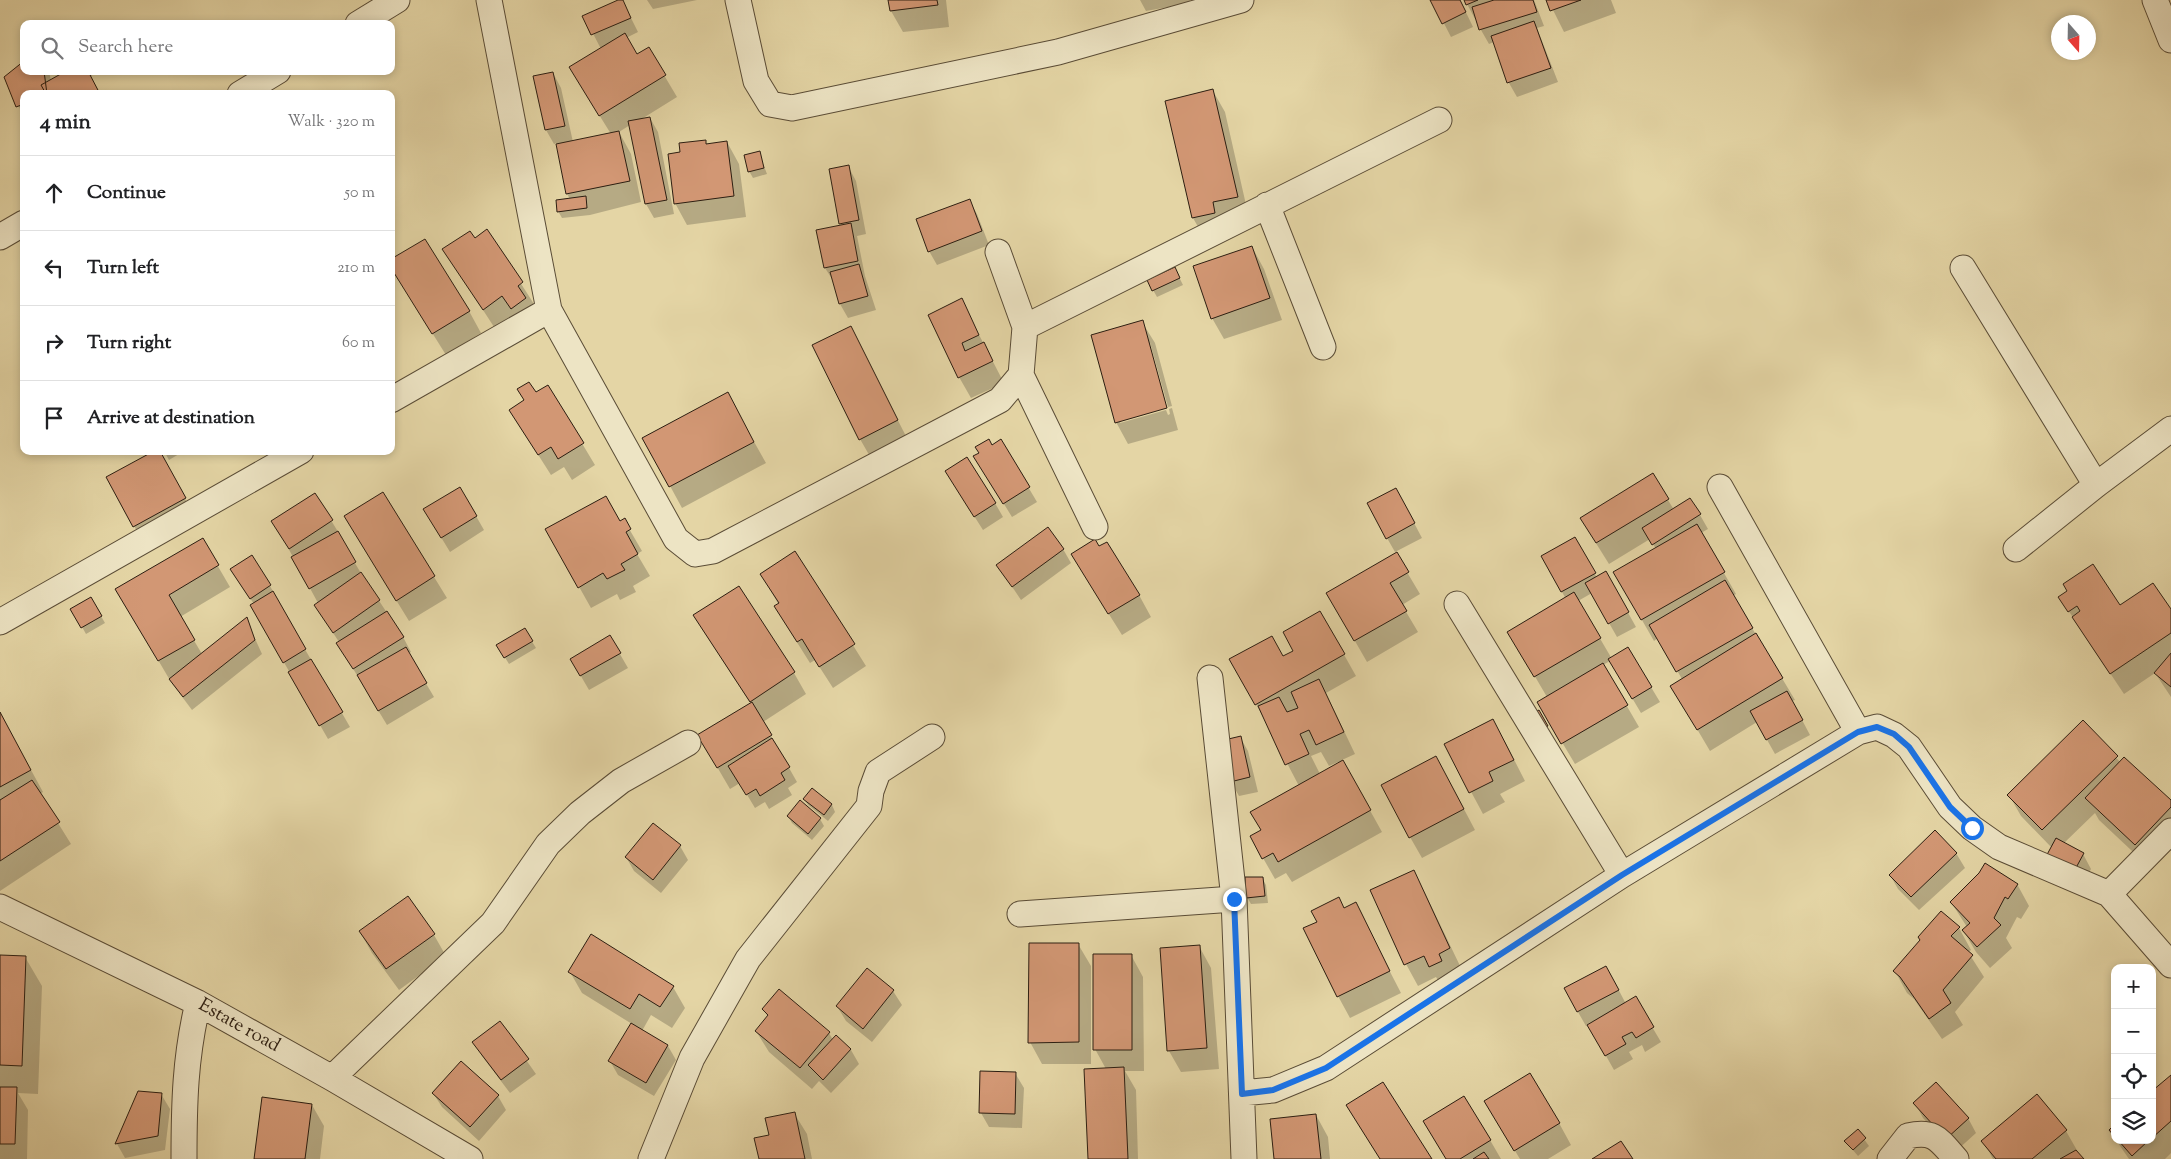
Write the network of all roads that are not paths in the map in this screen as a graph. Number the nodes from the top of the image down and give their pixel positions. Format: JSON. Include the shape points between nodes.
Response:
{"nodes":[{"id":1,"x":397,"y":0,"type":"edge"},
{"id":2,"x":489,"y":0,"type":"edge"},
{"id":3,"x":738,"y":0,"type":"edge"},
{"id":4,"x":1241,"y":0,"type":"edge"},
{"id":5,"x":2155,"y":0,"type":"edge"},
{"id":6,"x":364,"y":20,"type":"edge"},
{"id":7,"x":2171,"y":40,"type":"edge"},
{"id":8,"x":271,"y":75,"type":"edge"},
{"id":9,"x":247,"y":90,"type":"edge"},
{"id":10,"x":1439,"y":120,"type":"dead end"},
{"id":11,"x":1267,"y":205,"type":"junction"},
{"id":12,"x":20,"y":225,"type":"edge"},
{"id":13,"x":0,"y":237,"type":"edge"},
{"id":14,"x":998,"y":252,"type":"dead end"},
{"id":15,"x":1963,"y":268,"type":"dead end"},
{"id":16,"x":549,"y":310,"type":"junction"},
{"id":17,"x":1025,"y":327,"type":"junction"},
{"id":18,"x":1323,"y":347,"type":"dead end"},
{"id":19,"x":1021,"y":375,"type":"junction"},
{"id":20,"x":395,"y":398,"type":"edge"},
{"id":21,"x":2171,"y":429,"type":"edge"},
{"id":22,"x":293,"y":455,"type":"edge"},
{"id":23,"x":2096,"y":485,"type":"junction"},
{"id":24,"x":1720,"y":487,"type":"dead end"},
{"id":25,"x":1095,"y":528,"type":"dead end"},
{"id":26,"x":2016,"y":549,"type":"dead end"},
{"id":27,"x":1457,"y":604,"type":"dead end"},
{"id":28,"x":0,"y":622,"type":"edge"},
{"id":29,"x":1210,"y":678,"type":"dead end"},
{"id":30,"x":1858,"y":732,"type":"junction"},
{"id":31,"x":932,"y":737,"type":"dead end"},
{"id":32,"x":688,"y":744,"type":"dead end"},
{"id":33,"x":2171,"y":831,"type":"edge"},
{"id":34,"x":1622,"y":875,"type":"junction"},
{"id":35,"x":2109,"y":894,"type":"junction"},
{"id":36,"x":1234,"y":899,"type":"junction"},
{"id":37,"x":0,"y":907,"type":"edge"},
{"id":38,"x":1020,"y":914,"type":"dead end"},
{"id":39,"x":2171,"y":965,"type":"edge"},
{"id":40,"x":198,"y":1003,"type":"junction"},
{"id":41,"x":332,"y":1078,"type":"junction"},
{"id":42,"x":1242,"y":1094,"type":"junction"},
{"id":43,"x":184,"y":1159,"type":"edge"},
{"id":44,"x":470,"y":1159,"type":"edge"},
{"id":45,"x":651,"y":1159,"type":"edge"},
{"id":46,"x":1244,"y":1159,"type":"edge"},
{"id":47,"x":1890,"y":1159,"type":"edge"},
{"id":48,"x":1956,"y":1159,"type":"edge"}],
"edges":[{"from":1,"to":6,"type":"street"},
{"from":2,"to":16,"type":"street"},
{"from":3,"to":4,"type":"street","via":[[756,81],[770,104],[792,108],[1058,52]]},
{"from":5,"to":7,"type":"street"},
{"from":8,"to":9,"type":"street"},
{"from":10,"to":11,"type":"street"},
{"from":11,"to":17,"type":"street"},
{"from":11,"to":18,"type":"street"},
{"from":12,"to":13,"type":"street"},
{"from":14,"to":17,"type":"street"},
{"from":15,"to":23,"type":"street"},
{"from":16,"to":19,"type":"street","via":[[676,539],[695,554],[713,551],[1000,400]]},
{"from":16,"to":20,"type":"street"},
{"from":17,"to":19,"type":"street"},
{"from":19,"to":25,"type":"street"},
{"from":21,"to":23,"type":"street"},
{"from":22,"to":28,"type":"street"},
{"from":23,"to":26,"type":"street"},
{"from":24,"to":30,"type":"street"},
{"from":27,"to":34,"type":"street"},
{"from":29,"to":36,"type":"street"},
{"from":30,"to":34,"type":"street"},
{"from":30,"to":35,"type":"street","via":[[1877,727],[1894,734],[1909,747],[1950,807],[1999,848]]},
{"from":31,"to":45,"type":"street","via":[[878,772],[869,806],[748,959],[692,1058]]},
{"from":32,"to":41,"type":"street","via":[[621,781],[580,813],[548,844],[493,923]]},
{"from":33,"to":35,"type":"street"},
{"from":34,"to":42,"type":"street","via":[[1326,1068],[1273,1090]]},
{"from":35,"to":39,"type":"street"},
{"from":36,"to":38,"type":"street"},
{"from":36,"to":42,"type":"street"},
{"from":37,"to":40,"type":"street","name":"Estate road"},
{"from":40,"to":41,"type":"street","name":"Estate road"},
{"from":40,"to":43,"type":"street","via":[[189,1042],[184,1099]]},
{"from":41,"to":44,"type":"street","name":"Estate road"},
{"from":42,"to":46,"type":"street"},
{"from":47,"to":48,"type":"street","via":[[1908,1136],[1923,1133],[1938,1139]]}]}
